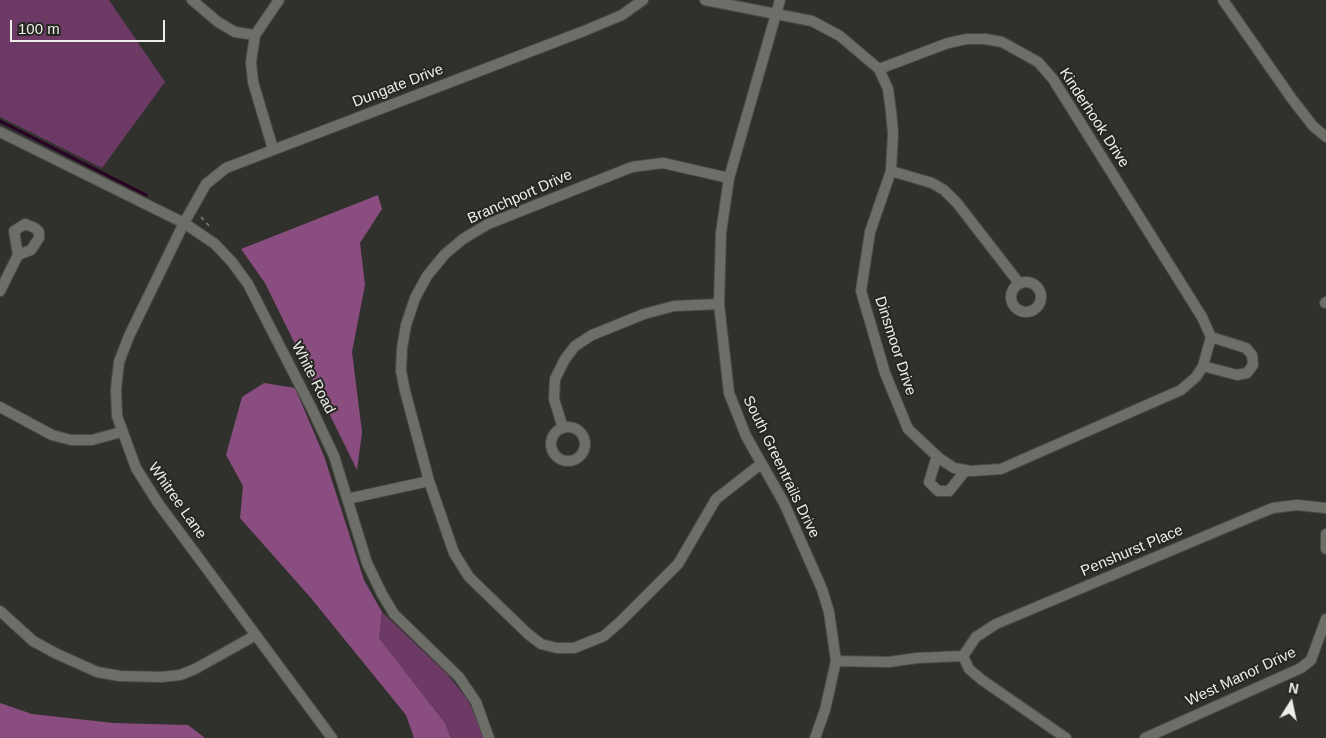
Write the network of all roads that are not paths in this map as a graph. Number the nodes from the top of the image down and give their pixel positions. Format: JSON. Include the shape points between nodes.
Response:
{"nodes":[{"id":1,"x":192,"y":0,"type":"edge"},
{"id":2,"x":279,"y":0,"type":"edge"},
{"id":3,"x":644,"y":0,"type":"edge"},
{"id":4,"x":705,"y":0,"type":"edge"},
{"id":5,"x":780,"y":0,"type":"edge"},
{"id":6,"x":1224,"y":0,"type":"edge"},
{"id":7,"x":774,"y":15,"type":"junction"},
{"id":8,"x":255,"y":35,"type":"junction"},
{"id":9,"x":879,"y":69,"type":"junction"},
{"id":10,"x":0,"y":132,"type":"edge"},
{"id":11,"x":1326,"y":137,"type":"edge"},
{"id":12,"x":273,"y":149,"type":"junction"},
{"id":13,"x":891,"y":170,"type":"junction"},
{"id":14,"x":729,"y":178,"type":"junction"},
{"id":15,"x":184,"y":223,"type":"junction"},
{"id":16,"x":18,"y":255,"type":"dead end"},
{"id":17,"x":1019,"y":283,"type":"dead end"},
{"id":18,"x":0,"y":291,"type":"edge"},
{"id":19,"x":719,"y":304,"type":"junction"},
{"id":20,"x":1211,"y":337,"type":"junction"},
{"id":21,"x":1203,"y":366,"type":"junction"},
{"id":22,"x":0,"y":406,"type":"edge"},
{"id":23,"x":563,"y":428,"type":"dead end"},
{"id":24,"x":121,"y":432,"type":"junction"},
{"id":25,"x":937,"y":456,"type":"junction"},
{"id":26,"x":761,"y":464,"type":"junction"},
{"id":27,"x":966,"y":470,"type":"junction"},
{"id":28,"x":429,"y":480,"type":"junction"},
{"id":29,"x":348,"y":499,"type":"junction"},
{"id":30,"x":1326,"y":508,"type":"edge"},
{"id":31,"x":1326,"y":534,"type":"edge"},
{"id":32,"x":1326,"y":549,"type":"edge"},
{"id":33,"x":0,"y":611,"type":"edge"},
{"id":34,"x":1326,"y":620,"type":"edge"},
{"id":35,"x":256,"y":635,"type":"junction"},
{"id":36,"x":963,"y":656,"type":"junction"},
{"id":37,"x":836,"y":661,"type":"junction"},
{"id":38,"x":332,"y":738,"type":"edge"},
{"id":39,"x":489,"y":738,"type":"edge"},
{"id":40,"x":815,"y":738,"type":"edge"},
{"id":41,"x":1066,"y":738,"type":"edge"},
{"id":42,"x":1144,"y":738,"type":"edge"}],
"edges":[{"from":1,"to":8,"type":"street","via":[[235,32]]},
{"from":2,"to":8,"type":"street"},
{"from":3,"to":12,"type":"street","name":"Dungate Drive","via":[[584,31]]},
{"from":4,"to":7,"type":"street","name":"Dinsmoor Drive"},
{"from":5,"to":7,"type":"street","name":"South Greentrails Drive"},
{"from":6,"to":11,"type":"street","via":[[1292,99]]},
{"from":7,"to":9,"type":"street","name":"Dinsmoor Drive","via":[[812,20],[840,36]]},
{"from":7,"to":14,"type":"street","name":"South Greentrails Drive"},
{"from":8,"to":12,"type":"street","via":[[253,82]]},
{"from":9,"to":13,"type":"street","name":"Dinsmoor Drive","via":[[888,89],[891,111]]},
{"from":9,"to":20,"type":"street","name":"Kinderhook Drive","via":[[948,43],[976,39],[1002,42],[1038,62],[1053,79],[1202,317]]},
{"from":10,"to":15,"type":"street","name":"White Road"},
{"from":12,"to":15,"type":"street","name":"Dungate Drive","via":[[226,168],[206,184]]},
{"from":13,"to":17,"type":"street","via":[[944,190]]},
{"from":13,"to":25,"type":"street","name":"Dinsmoor Drive","via":[[870,232],[861,291],[885,373],[908,429]]},
{"from":14,"to":19,"type":"street","name":"South Greentrails Drive","via":[[721,233]]},
{"from":14,"to":28,"type":"street","name":"Branchport Drive","via":[[663,163],[632,167],[488,224],[445,254],[415,298],[402,348],[404,391]]},
{"from":15,"to":24,"type":"street","name":"Whitree Lane","via":[[118,362],[117,416]]},
{"from":15,"to":29,"type":"street","name":"White Road","via":[[215,244],[248,284],[334,456]]},
{"from":16,"to":18,"type":"street"},
{"from":19,"to":23,"type":"street","via":[[674,306],[644,314],[592,335],[575,346],[564,359],[555,379],[554,399]]},
{"from":19,"to":26,"type":"street","name":"South Greentrails Drive","via":[[729,393]]},
{"from":20,"to":21,"type":"street"},
{"from":20,"to":21,"type":"street","via":[[1246,348],[1252,355],[1253,365],[1247,373],[1237,375]]},
{"from":21,"to":27,"type":"street","via":[[1196,378],[1181,390],[1001,469]]},
{"from":22,"to":24,"type":"street","via":[[52,435],[71,440],[92,440]]},
{"from":24,"to":35,"type":"street","name":"Whitree Lane","via":[[136,468],[158,503]]},
{"from":25,"to":27,"type":"street","name":"Dinsmoor Drive","via":[[954,468]]},
{"from":25,"to":27,"type":"street","via":[[929,482],[938,491],[949,491]]},
{"from":26,"to":28,"type":"street","name":"Branchport Drive","via":[[716,499],[678,564],[620,622],[604,636],[574,648],[541,644],[469,577],[454,553]]},
{"from":26,"to":37,"type":"street","name":"South Greentrails Drive","via":[[784,503],[822,589]]},
{"from":28,"to":29,"type":"street"},
{"from":29,"to":39,"type":"street","name":"White Road","via":[[367,563],[386,601],[394,614],[459,677],[476,702]]},
{"from":30,"to":36,"type":"street","name":"Penshurst Place","via":[[1273,508],[1258,514],[996,624],[976,637]]},
{"from":31,"to":32,"type":"street"},
{"from":33,"to":35,"type":"street","via":[[33,641],[55,653],[97,672],[120,676],[180,675]]},
{"from":34,"to":42,"type":"street","name":"West Manor Drive","via":[[1311,660],[1302,668]]},
{"from":35,"to":38,"type":"street","name":"Whitree Lane"},
{"from":36,"to":37,"type":"street","via":[[889,662]]},
{"from":36,"to":41,"type":"street","via":[[969,668],[982,680]]},
{"from":37,"to":40,"type":"street","name":"South Greentrails Drive"}]}
